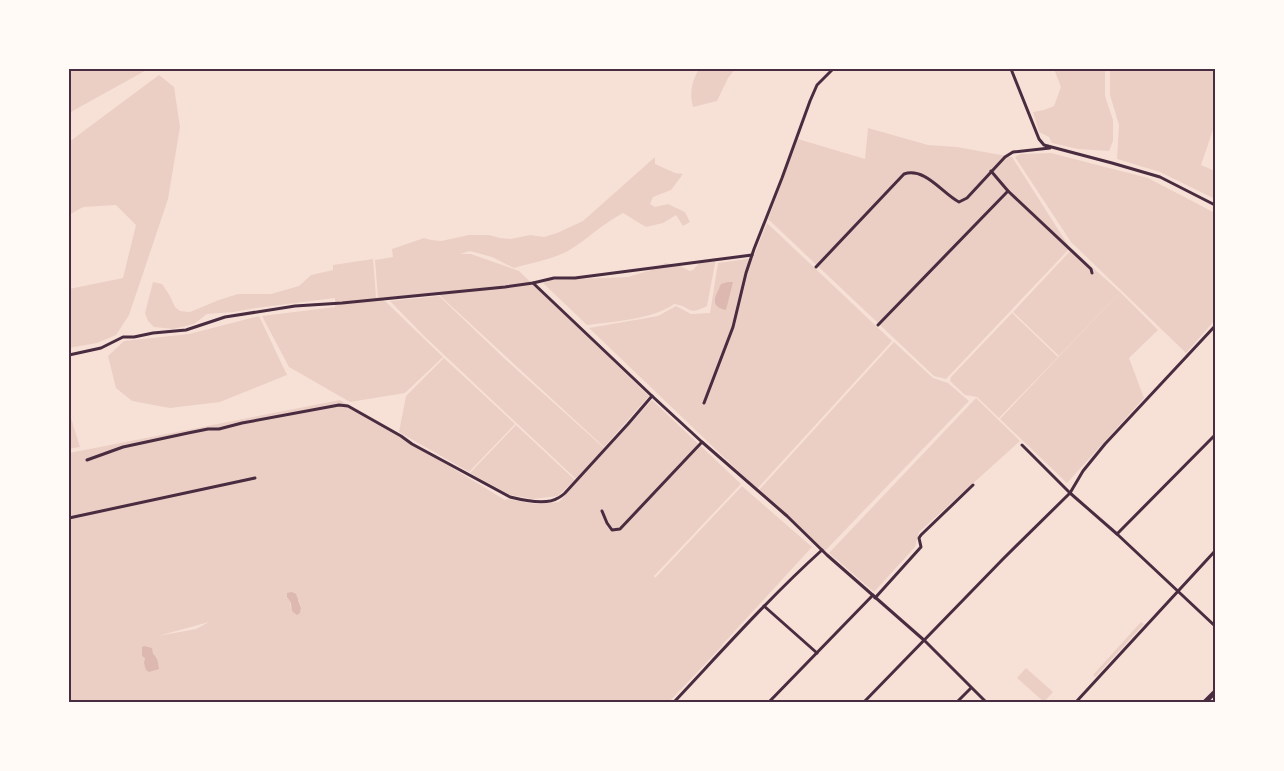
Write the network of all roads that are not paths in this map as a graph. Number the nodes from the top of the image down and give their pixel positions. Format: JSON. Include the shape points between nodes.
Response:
{"nodes":[{"id":1,"x":833,"y":69,"type":"edge"},
{"id":2,"x":1011,"y":69,"type":"edge"},
{"id":3,"x":1050,"y":148,"type":"junction"},
{"id":4,"x":991,"y":172,"type":"junction"},
{"id":5,"x":1008,"y":191,"type":"junction"},
{"id":6,"x":1215,"y":205,"type":"edge"},
{"id":7,"x":752,"y":255,"type":"junction"},
{"id":8,"x":816,"y":267,"type":"dead end"},
{"id":9,"x":1092,"y":273,"type":"dead end"},
{"id":10,"x":533,"y":283,"type":"junction"},
{"id":11,"x":878,"y":325,"type":"dead end"},
{"id":12,"x":1215,"y":326,"type":"edge"},
{"id":13,"x":69,"y":355,"type":"edge"},
{"id":14,"x":652,"y":396,"type":"junction"},
{"id":15,"x":704,"y":403,"type":"dead end"},
{"id":16,"x":1215,"y":435,"type":"edge"},
{"id":17,"x":702,"y":442,"type":"junction"},
{"id":18,"x":1022,"y":445,"type":"dead end"},
{"id":19,"x":87,"y":460,"type":"dead end"},
{"id":20,"x":255,"y":478,"type":"dead end"},
{"id":21,"x":972,"y":485,"type":"dead end"},
{"id":22,"x":1070,"y":493,"type":"junction"},
{"id":23,"x":602,"y":511,"type":"dead end"},
{"id":24,"x":69,"y":518,"type":"edge"},
{"id":25,"x":1116,"y":534,"type":"junction"},
{"id":26,"x":822,"y":550,"type":"junction"},
{"id":27,"x":1215,"y":551,"type":"edge"},
{"id":28,"x":1178,"y":592,"type":"junction"},
{"id":29,"x":874,"y":597,"type":"junction"},
{"id":30,"x":764,"y":606,"type":"junction"},
{"id":31,"x":1215,"y":626,"type":"edge"},
{"id":32,"x":925,"y":640,"type":"junction"},
{"id":33,"x":817,"y":653,"type":"junction"},
{"id":34,"x":971,"y":688,"type":"junction"},
{"id":35,"x":1215,"y":692,"type":"edge"},
{"id":36,"x":674,"y":702,"type":"edge"},
{"id":37,"x":769,"y":702,"type":"edge"},
{"id":38,"x":864,"y":702,"type":"edge"},
{"id":39,"x":957,"y":702,"type":"edge"},
{"id":40,"x":986,"y":702,"type":"edge"},
{"id":41,"x":1076,"y":702,"type":"edge"},
{"id":42,"x":1206,"y":702,"type":"edge"}],
"edges":[{"from":1,"to":7,"type":"street","via":[[817,85],[810,101]]},
{"from":2,"to":3,"type":"street","via":[[1038,139]]},
{"from":3,"to":4,"type":"street","via":[[1013,152]]},
{"from":3,"to":6,"type":"street","via":[[1160,177]]},
{"from":4,"to":5,"type":"street"},
{"from":4,"to":8,"type":"street","via":[[967,198],[959,202],[918,174],[904,174]]},
{"from":5,"to":9,"type":"street"},
{"from":5,"to":11,"type":"street"},
{"from":7,"to":10,"type":"street"},
{"from":7,"to":15,"type":"street","via":[[733,327]]},
{"from":10,"to":13,"type":"street","via":[[295,306],[225,317],[186,330],[123,337],[101,348]]},
{"from":10,"to":14,"type":"street"},
{"from":12,"to":22,"type":"street","via":[[1105,444]]},
{"from":14,"to":17,"type":"street"},
{"from":14,"to":19,"type":"street","via":[[565,493],[548,501],[510,497],[348,406],[339,405],[123,447]]},
{"from":16,"to":25,"type":"street"},
{"from":17,"to":23,"type":"street","via":[[620,529],[612,530]]},
{"from":17,"to":26,"type":"street"},
{"from":18,"to":22,"type":"street"},
{"from":20,"to":24,"type":"street"},
{"from":21,"to":29,"type":"street","via":[[921,535],[921,547]]},
{"from":22,"to":25,"type":"street"},
{"from":22,"to":32,"type":"street"},
{"from":25,"to":28,"type":"street"},
{"from":26,"to":29,"type":"street"},
{"from":26,"to":30,"type":"street"},
{"from":27,"to":28,"type":"street"},
{"from":28,"to":31,"type":"street"},
{"from":28,"to":41,"type":"street"},
{"from":29,"to":32,"type":"street"},
{"from":29,"to":33,"type":"street"},
{"from":30,"to":33,"type":"street"},
{"from":30,"to":36,"type":"street"},
{"from":32,"to":34,"type":"street"},
{"from":32,"to":38,"type":"street"},
{"from":33,"to":37,"type":"street"},
{"from":34,"to":39,"type":"street"},
{"from":34,"to":40,"type":"street"},
{"from":35,"to":42,"type":"main road"}]}
